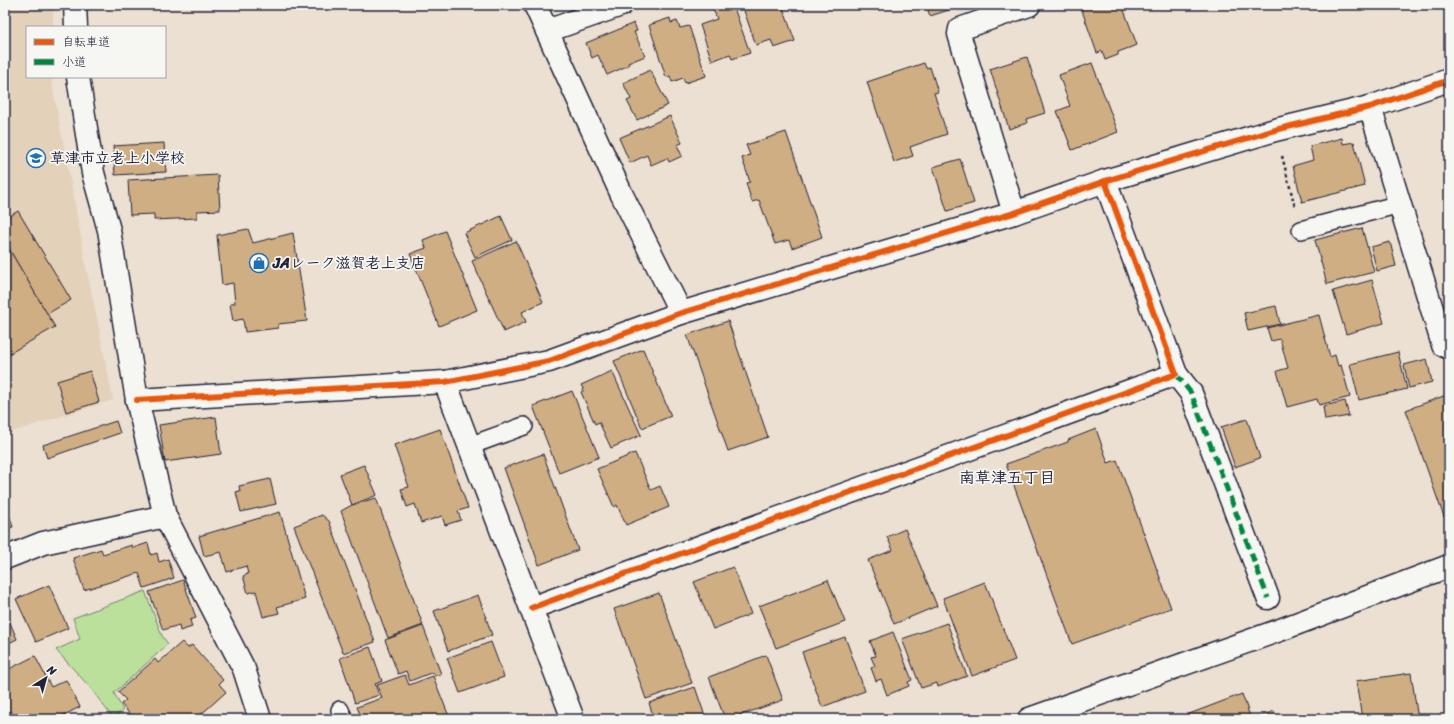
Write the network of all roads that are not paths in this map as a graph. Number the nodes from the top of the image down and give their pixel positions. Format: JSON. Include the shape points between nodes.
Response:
{"nodes":[{"id":1,"x":75,"y":5,"type":"edge"},
{"id":2,"x":535,"y":5,"type":"edge"},
{"id":3,"x":621,"y":5,"type":"edge"},
{"id":4,"x":1029,"y":5,"type":"edge"},
{"id":5,"x":76,"y":26,"type":"edge"},
{"id":6,"x":547,"y":31,"type":"junction"},
{"id":7,"x":78,"y":78,"type":"edge"},
{"id":8,"x":1449,"y":80,"type":"edge"},
{"id":9,"x":1370,"y":107,"type":"junction"},
{"id":10,"x":1105,"y":181,"type":"junction"},
{"id":11,"x":1400,"y":204,"type":"junction"},
{"id":12,"x":1014,"y":213,"type":"junction"},
{"id":13,"x":1301,"y":230,"type":"road end"},
{"id":14,"x":681,"y":313,"type":"junction"},
{"id":15,"x":1449,"y":348,"type":"edge"},
{"id":16,"x":1176,"y":374,"type":"junction"},
{"id":17,"x":445,"y":382,"type":"junction"},
{"id":18,"x":137,"y":400,"type":"junction"},
{"id":19,"x":524,"y":426,"type":"dead end"},
{"id":20,"x":469,"y":446,"type":"junction"},
{"id":21,"x":165,"y":516,"type":"junction"},
{"id":22,"x":5,"y":558,"type":"edge"},
{"id":23,"x":1449,"y":566,"type":"edge"},
{"id":24,"x":1268,"y":598,"type":"dead end"},
{"id":25,"x":531,"y":608,"type":"junction"},
{"id":26,"x":260,"y":719,"type":"edge"},
{"id":27,"x":572,"y":719,"type":"edge"},
{"id":28,"x":1029,"y":719,"type":"edge"}],
"edges":[{"from":1,"to":5,"type":"street"},
{"from":2,"to":6,"type":"street"},
{"from":3,"to":6,"type":"street"},
{"from":4,"to":12,"type":"street","via":[[960,29],[959,34]]},
{"from":6,"to":14,"type":"street","via":[[622,195]]},
{"from":7,"to":18,"type":"street","via":[[93,173],[109,230]]},
{"from":8,"to":9,"type":"street"},
{"from":9,"to":10,"type":"street","via":[[1275,130]]},
{"from":9,"to":11,"type":"street"},
{"from":10,"to":12,"type":"street"},
{"from":10,"to":16,"type":"street"},
{"from":11,"to":13,"type":"lane"},
{"from":11,"to":15,"type":"street","via":[[1443,345]]},
{"from":12,"to":14,"type":"street"},
{"from":14,"to":17,"type":"street","via":[[549,361]]},
{"from":16,"to":24,"type":"street","via":[[1191,393]]},
{"from":16,"to":25,"type":"street"},
{"from":17,"to":18,"type":"street"},
{"from":17,"to":20,"type":"street"},
{"from":18,"to":21,"type":"street"},
{"from":19,"to":20,"type":"lane"},
{"from":20,"to":25,"type":"street"},
{"from":21,"to":22,"type":"street","via":[[43,543]]},
{"from":21,"to":26,"type":"street","via":[[244,669]]},
{"from":23,"to":28,"type":"street","via":[[1280,630]]},
{"from":25,"to":27,"type":"street"}]}
